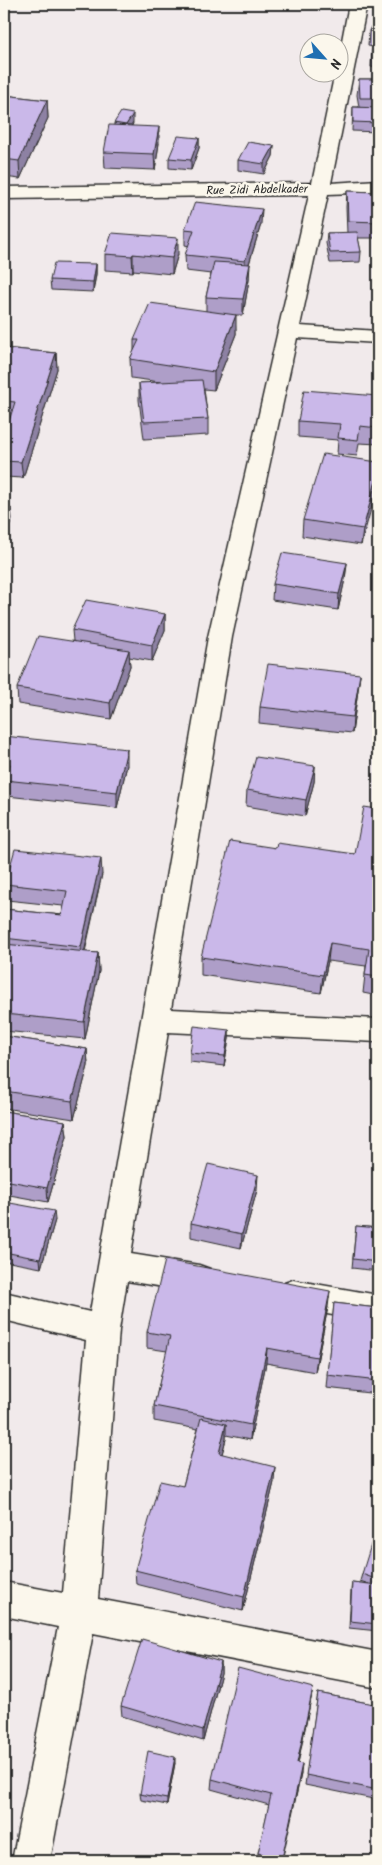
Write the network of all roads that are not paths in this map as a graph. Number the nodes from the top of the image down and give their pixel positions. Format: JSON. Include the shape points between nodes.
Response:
{"nodes":[{"id":1,"x":358,"y":4,"type":"edge"},
{"id":2,"x":378,"y":186,"type":"edge"},
{"id":3,"x":320,"y":189,"type":"junction"},
{"id":4,"x":4,"y":193,"type":"edge"},
{"id":5,"x":288,"y":331,"type":"junction"},
{"id":6,"x":378,"y":337,"type":"edge"},
{"id":7,"x":156,"y":1020,"type":"junction"},
{"id":8,"x":378,"y":1031,"type":"edge"},
{"id":9,"x":114,"y":1265,"type":"junction"},
{"id":10,"x":231,"y":1284,"type":"edge"},
{"id":11,"x":270,"y":1290,"type":"edge"},
{"id":12,"x":4,"y":1306,"type":"edge"},
{"id":13,"x":378,"y":1309,"type":"edge"},
{"id":14,"x":103,"y":1330,"type":"junction"},
{"id":15,"x":4,"y":1600,"type":"edge"},
{"id":16,"x":78,"y":1612,"type":"junction"},
{"id":17,"x":378,"y":1670,"type":"edge"},
{"id":18,"x":31,"y":1861,"type":"edge"}],
"edges":[{"from":1,"to":3,"type":"street","name":"Rue Zidi Abdelkader"},
{"from":2,"to":3,"type":"street"},
{"from":3,"to":4,"type":"street","name":"Rue Zidi Abdelkader"},
{"from":3,"to":5,"type":"street"},
{"from":5,"to":6,"type":"street"},
{"from":5,"to":7,"type":"street","via":[[220,637]]},
{"from":7,"to":8,"type":"street"},
{"from":7,"to":9,"type":"street"},
{"from":9,"to":10,"type":"street"},
{"from":9,"to":14,"type":"street"},
{"from":11,"to":13,"type":"street"},
{"from":12,"to":14,"type":"street"},
{"from":14,"to":16,"type":"street"},
{"from":15,"to":16,"type":"street"},
{"from":16,"to":17,"type":"street"},
{"from":16,"to":18,"type":"street"}]}
